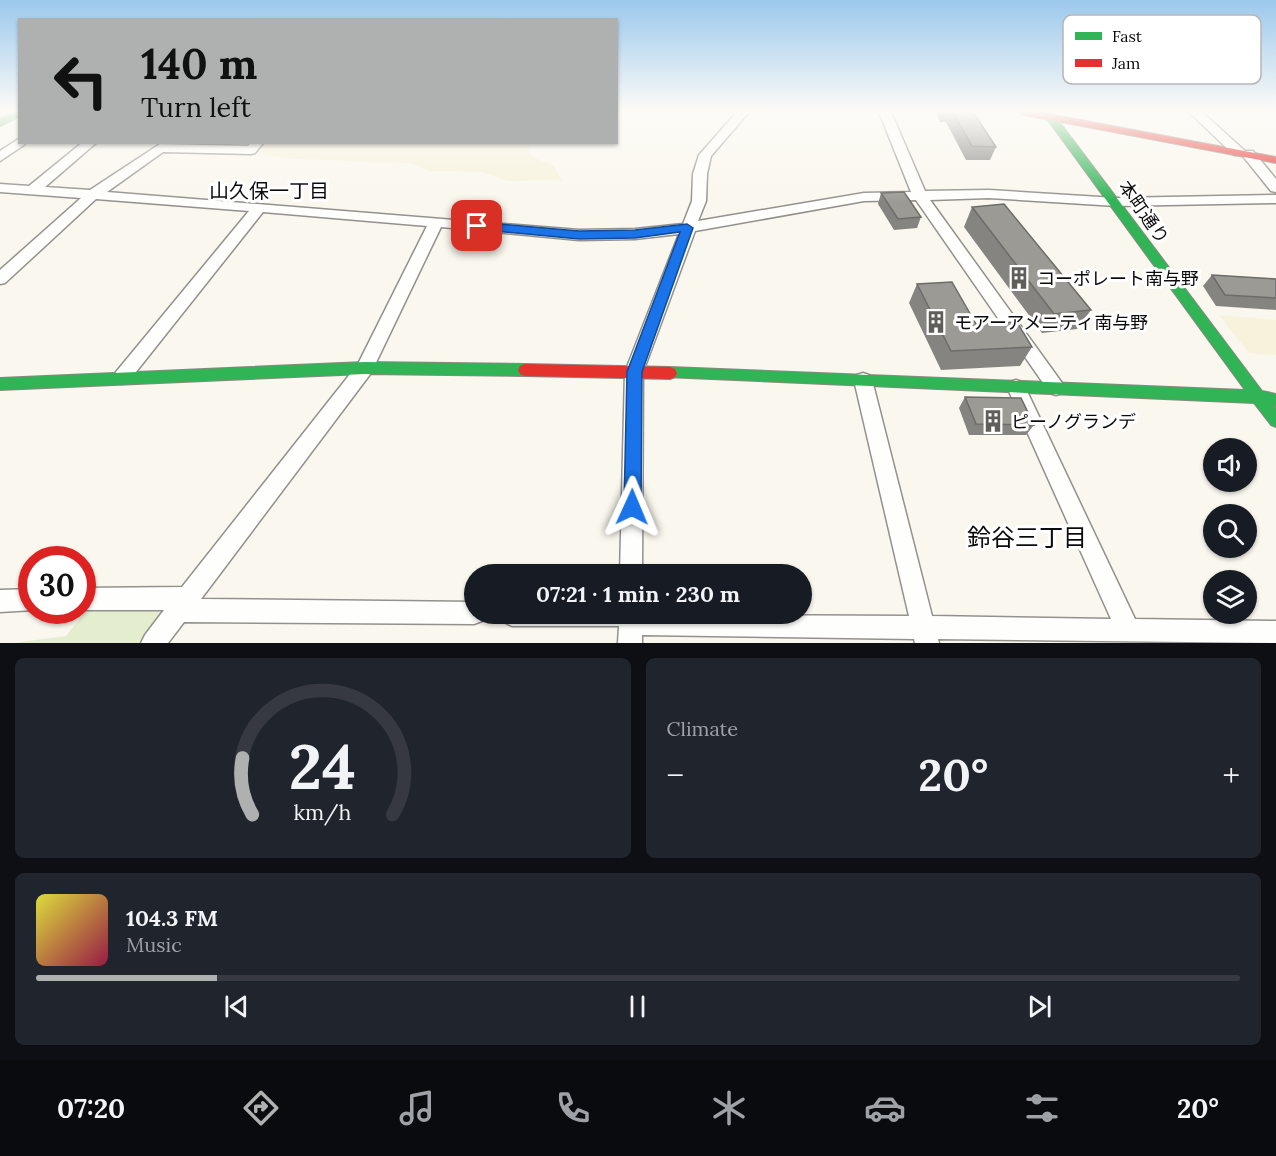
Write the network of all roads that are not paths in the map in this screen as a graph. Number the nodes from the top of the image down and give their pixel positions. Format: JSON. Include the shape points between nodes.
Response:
{"nodes":[{"id":1,"x":716,"y":142,"type":"edge"},
{"id":2,"x":897,"y":142,"type":"edge"},
{"id":3,"x":1070,"y":142,"type":"edge"},
{"id":4,"x":1189,"y":142,"type":"edge"},
{"id":5,"x":1231,"y":142,"type":"edge"},
{"id":6,"x":18,"y":144,"type":"edge"},
{"id":7,"x":89,"y":144,"type":"edge"},
{"id":8,"x":256,"y":144,"type":"edge"},
{"id":9,"x":1244,"y":153,"type":"junction"},
{"id":10,"x":0,"y":157,"type":"edge"},
{"id":11,"x":1276,"y":160,"type":"edge"},
{"id":12,"x":0,"y":188,"type":"edge"},
{"id":13,"x":1276,"y":188,"type":"edge"},
{"id":14,"x":33,"y":190,"type":"junction"},
{"id":15,"x":919,"y":194,"type":"junction"},
{"id":16,"x":93,"y":195,"type":"junction"},
{"id":17,"x":1276,"y":200,"type":"edge"},
{"id":18,"x":1116,"y":202,"type":"junction"},
{"id":19,"x":259,"y":207,"type":"junction"},
{"id":20,"x":436,"y":223,"type":"junction"},
{"id":21,"x":687,"y":228,"type":"junction"},
{"id":22,"x":0,"y":279,"type":"edge"},
{"id":23,"x":365,"y":368,"type":"junction"},
{"id":24,"x":634,"y":372,"type":"junction"},
{"id":25,"x":123,"y":378,"type":"junction"},
{"id":26,"x":863,"y":380,"type":"junction"},
{"id":27,"x":0,"y":384,"type":"edge"},
{"id":28,"x":1016,"y":387,"type":"junction"},
{"id":29,"x":1056,"y":388,"type":"junction"},
{"id":30,"x":1260,"y":397,"type":"junction"},
{"id":31,"x":1276,"y":400,"type":"edge"},
{"id":32,"x":1276,"y":421,"type":"edge"},
{"id":33,"x":631,"y":564,"type":"edge"},
{"id":34,"x":18,"y":600,"type":"edge"},
{"id":35,"x":96,"y":600,"type":"edge"},
{"id":36,"x":0,"y":601,"type":"edge"},
{"id":37,"x":183,"y":604,"type":"junction"},
{"id":38,"x":464,"y":613,"type":"edge"},
{"id":39,"x":630,"y":624,"type":"edge"},
{"id":40,"x":1128,"y":631,"type":"junction"},
{"id":41,"x":1276,"y":633,"type":"edge"},
{"id":42,"x":925,"y":635,"type":"edge"},
{"id":43,"x":153,"y":643,"type":"edge"}],
"edges":[{"from":1,"to":21,"type":"street","via":[[705,155],[699,201]]},
{"from":2,"to":15,"type":"street"},
{"from":3,"to":18,"type":"main road","name":"本町通り"},
{"from":4,"to":9,"type":"main road"},
{"from":5,"to":9,"type":"street"},
{"from":6,"to":10,"type":"street"},
{"from":7,"to":14,"type":"street"},
{"from":8,"to":16,"type":"street","via":[[251,150],[164,147]]},
{"from":9,"to":11,"type":"main road"},
{"from":9,"to":13,"type":"street"},
{"from":12,"to":14,"type":"street"},
{"from":14,"to":16,"type":"street"},
{"from":15,"to":18,"type":"street"},
{"from":15,"to":21,"type":"street","via":[[864,197]]},
{"from":15,"to":29,"type":"street"},
{"from":16,"to":19,"type":"street"},
{"from":16,"to":22,"type":"street"},
{"from":17,"to":18,"type":"street"},
{"from":18,"to":30,"type":"main road","name":"本町通り"},
{"from":19,"to":20,"type":"street"},
{"from":19,"to":25,"type":"street"},
{"from":20,"to":21,"type":"street","via":[[579,235]]},
{"from":20,"to":23,"type":"street"},
{"from":21,"to":24,"type":"street"},
{"from":23,"to":24,"type":"main road"},
{"from":23,"to":25,"type":"main road"},
{"from":23,"to":37,"type":"street"},
{"from":24,"to":26,"type":"main road"},
{"from":24,"to":33,"type":"street"},
{"from":25,"to":27,"type":"main road"},
{"from":26,"to":28,"type":"main road"},
{"from":26,"to":42,"type":"street"},
{"from":28,"to":29,"type":"main road"},
{"from":28,"to":40,"type":"street"},
{"from":29,"to":30,"type":"main road"},
{"from":30,"to":31,"type":"main road"},
{"from":30,"to":32,"type":"main road","name":"本町通り"},
{"from":34,"to":36,"type":"street"},
{"from":35,"to":37,"type":"street"},
{"from":37,"to":38,"type":"street"},
{"from":37,"to":43,"type":"street"},
{"from":39,"to":42,"type":"street"},
{"from":40,"to":41,"type":"street"},
{"from":40,"to":42,"type":"street"}]}
